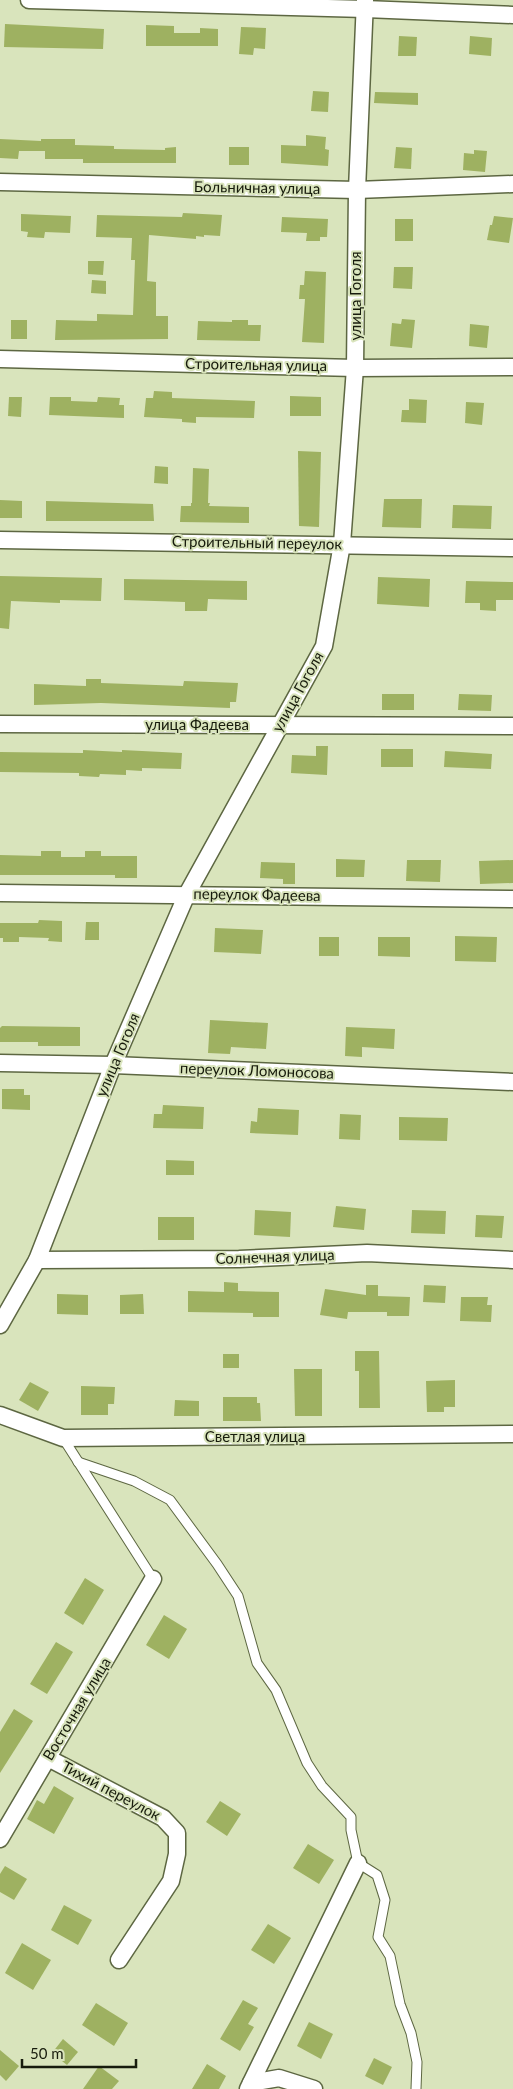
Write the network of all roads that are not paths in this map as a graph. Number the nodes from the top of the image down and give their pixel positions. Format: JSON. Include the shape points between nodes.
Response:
{"nodes":[{"id":1,"x":29,"y":0,"type":"edge"},
{"id":2,"x":365,"y":4,"type":"edge"},
{"id":3,"x":513,"y":15,"type":"edge"},
{"id":4,"x":0,"y":182,"type":"edge"},
{"id":5,"x":513,"y":184,"type":"edge"},
{"id":6,"x":357,"y":190,"type":"junction"},
{"id":7,"x":0,"y":359,"type":"edge"},
{"id":8,"x":513,"y":367,"type":"edge"},
{"id":9,"x":356,"y":368,"type":"junction"},
{"id":10,"x":0,"y":540,"type":"edge"},
{"id":11,"x":342,"y":544,"type":"junction"},
{"id":12,"x":513,"y":548,"type":"edge"},
{"id":13,"x":0,"y":724,"type":"edge"},
{"id":14,"x":279,"y":725,"type":"junction"},
{"id":15,"x":513,"y":726,"type":"edge"},
{"id":16,"x":0,"y":893,"type":"edge"},
{"id":17,"x":187,"y":894,"type":"junction"},
{"id":18,"x":513,"y":899,"type":"edge"},
{"id":19,"x":0,"y":1064,"type":"edge"},
{"id":20,"x":113,"y":1065,"type":"junction"},
{"id":21,"x":513,"y":1082,"type":"edge"},
{"id":22,"x":37,"y":1260,"type":"junction"},
{"id":23,"x":513,"y":1260,"type":"edge"},
{"id":24,"x":0,"y":1325,"type":"edge"},
{"id":25,"x":0,"y":1415,"type":"edge"},
{"id":26,"x":513,"y":1434,"type":"edge"},
{"id":27,"x":63,"y":1438,"type":"junction"},
{"id":28,"x":78,"y":1462,"type":"junction"},
{"id":29,"x":153,"y":1579,"type":"joint"},
{"id":30,"x":48,"y":1758,"type":"junction"},
{"id":31,"x":0,"y":1838,"type":"edge"},
{"id":32,"x":358,"y":1862,"type":"junction"},
{"id":33,"x":119,"y":1960,"type":"dead end"},
{"id":34,"x":249,"y":2086,"type":"edge"},
{"id":35,"x":314,"y":2089,"type":"edge"},
{"id":36,"x":416,"y":2089,"type":"edge"}],
"edges":[{"from":1,"to":2,"type":"street"},
{"from":2,"to":3,"type":"street"},
{"from":2,"to":6,"type":"street","name":"улица Гоголя"},
{"from":4,"to":6,"type":"street","name":"Больничная улица"},
{"from":5,"to":6,"type":"street","name":"Больничная улица"},
{"from":6,"to":9,"type":"street","name":"улица Гоголя"},
{"from":7,"to":9,"type":"street","name":"Строительная улица"},
{"from":8,"to":9,"type":"street","name":"Строительная улица"},
{"from":9,"to":11,"type":"street","name":"улица Гоголя"},
{"from":10,"to":11,"type":"street","name":"Строительный переулок"},
{"from":11,"to":12,"type":"street","name":"Строительный переулок"},
{"from":11,"to":14,"type":"street","name":"улица Гоголя","via":[[324,646]]},
{"from":13,"to":14,"type":"street","name":"улица Фадеева"},
{"from":14,"to":15,"type":"street","name":"улица Фадеева"},
{"from":14,"to":17,"type":"street","name":"улица Гоголя"},
{"from":16,"to":17,"type":"street","name":"переулок Фадеева"},
{"from":17,"to":18,"type":"street","name":"переулок Фадеева"},
{"from":17,"to":20,"type":"street","name":"улица Гоголя"},
{"from":19,"to":20,"type":"street","name":"переулок Ломоносова"},
{"from":20,"to":21,"type":"street","name":"переулок Ломоносова"},
{"from":20,"to":22,"type":"street","name":"улица Гоголя"},
{"from":22,"to":23,"type":"street","name":"Солнечная улица","via":[[239,1259],[367,1254]]},
{"from":22,"to":24,"type":"street","name":"улица Гоголя"},
{"from":25,"to":27,"type":"street","name":"Светлая улица"},
{"from":26,"to":27,"type":"street","name":"Светлая улица"},
{"from":27,"to":28,"type":"lane"},
{"from":28,"to":29,"type":"lane"},
{"from":28,"to":32,"type":"lane","via":[[134,1481],[170,1500],[217,1564],[238,1596],[257,1663],[276,1690],[307,1763],[322,1786],[351,1817]]},
{"from":29,"to":30,"type":"street","name":"Восточная улица"},
{"from":30,"to":31,"type":"street","name":"Восточная улица"},
{"from":30,"to":33,"type":"street","name":"Тихий переулок","via":[[163,1818],[177,1833],[177,1854],[171,1881]]},
{"from":32,"to":34,"type":"street"},
{"from":32,"to":36,"type":"lane","via":[[377,1875],[385,1900],[378,1937],[390,1956],[400,2004],[411,2033],[417,2062]]},
{"from":34,"to":35,"type":"street","via":[[279,2078]]}]}
